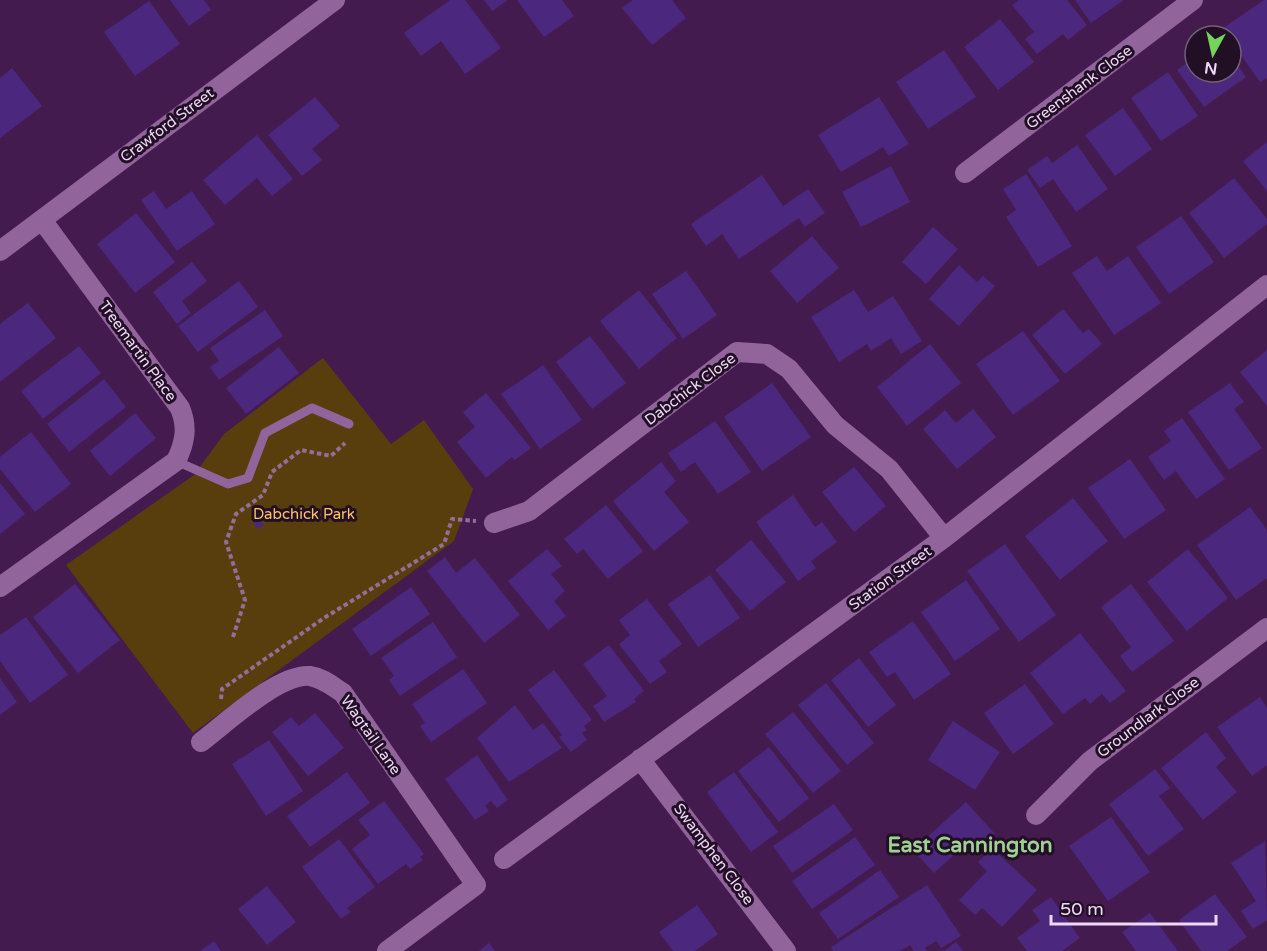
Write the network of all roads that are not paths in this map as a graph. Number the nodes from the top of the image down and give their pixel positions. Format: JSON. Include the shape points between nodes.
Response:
{"nodes":[{"id":1,"x":334,"y":0,"type":"edge"},
{"id":2,"x":1193,"y":0,"type":"edge"},
{"id":3,"x":965,"y":174,"type":"dead end"},
{"id":4,"x":42,"y":220,"type":"junction"},
{"id":5,"x":0,"y":251,"type":"edge"},
{"id":6,"x":1267,"y":285,"type":"edge"},
{"id":7,"x":349,"y":424,"type":"dead end"},
{"id":8,"x":176,"y":461,"type":"junction"},
{"id":9,"x":494,"y":523,"type":"road end"},
{"id":10,"x":944,"y":538,"type":"junction"},
{"id":11,"x":0,"y":587,"type":"edge"},
{"id":12,"x":1267,"y":628,"type":"edge"},
{"id":13,"x":201,"y":742,"type":"dead end"},
{"id":14,"x":640,"y":759,"type":"junction"},
{"id":15,"x":1036,"y":814,"type":"dead end"},
{"id":16,"x":504,"y":859,"type":"dead end"},
{"id":17,"x":387,"y":951,"type":"edge"},
{"id":18,"x":786,"y":951,"type":"edge"}],
"edges":[{"from":1,"to":4,"type":"street","name":"Crawford Street"},
{"from":2,"to":3,"type":"street","name":"Greenshank Close"},
{"from":4,"to":5,"type":"street","name":"Crawford Street"},
{"from":4,"to":8,"type":"street","name":"Treemartin Place","via":[[180,408],[185,431]]},
{"from":6,"to":10,"type":"street","name":"Station Street"},
{"from":7,"to":8,"type":"lane","via":[[312,408],[265,433],[248,478],[228,484]]},
{"from":8,"to":11,"type":"street"},
{"from":9,"to":10,"type":"street","name":"Dabchick Close","via":[[529,511],[737,352],[767,354],[789,369],[835,425],[889,469]]},
{"from":10,"to":14,"type":"street","name":"Station Street"},
{"from":12,"to":15,"type":"street","name":"Groundlark Close","via":[[1090,761]]},
{"from":13,"to":17,"type":"street","name":"Wagtail Lane","via":[[273,688],[296,678],[324,680],[343,693],[476,885]]},
{"from":14,"to":16,"type":"street","name":"Station Street"},
{"from":14,"to":18,"type":"street","name":"Swamphen Close"}]}
